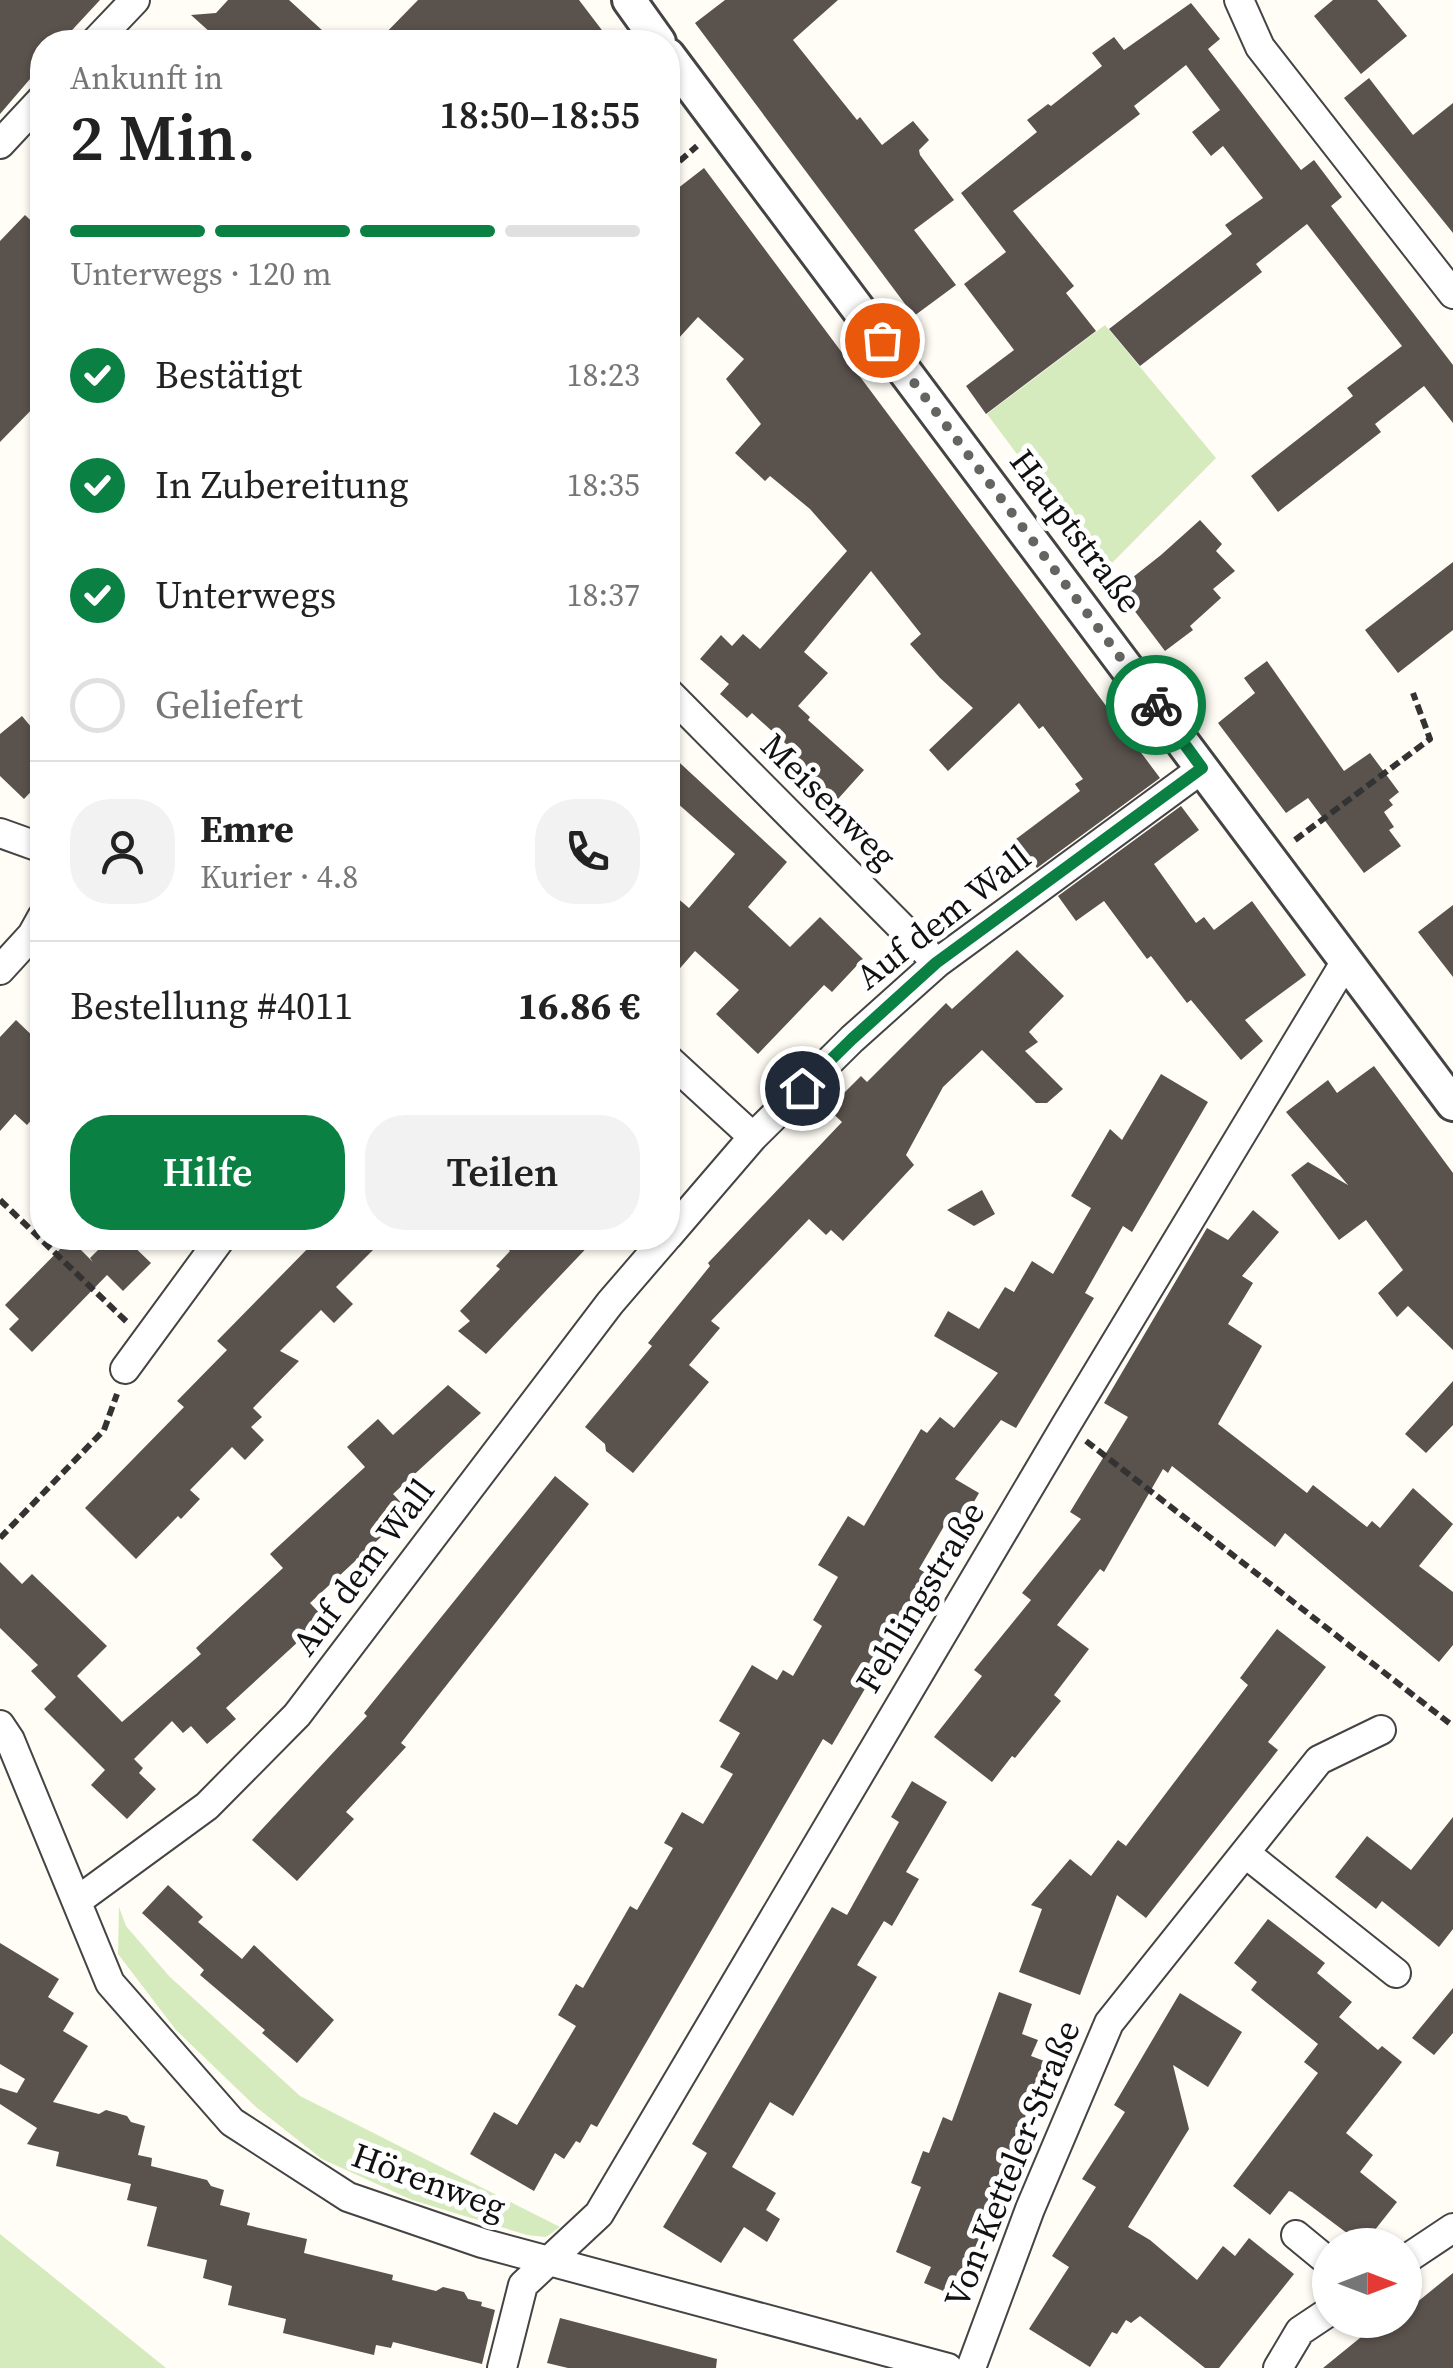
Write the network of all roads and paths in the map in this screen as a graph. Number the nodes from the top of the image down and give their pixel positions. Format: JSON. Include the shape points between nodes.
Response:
{"nodes":[{"id":1,"x":135,"y":0,"type":"edge"},
{"id":2,"x":629,"y":0,"type":"edge"},
{"id":3,"x":1239,"y":0,"type":"edge"},
{"id":4,"x":106,"y":30,"type":"edge"},
{"id":5,"x":650,"y":30,"type":"edge"},
{"id":6,"x":680,"y":71,"type":"edge"},
{"id":7,"x":30,"y":111,"type":"edge"},
{"id":8,"x":0,"y":144,"type":"edge"},
{"id":9,"x":1453,"y":294,"type":"edge"},
{"id":10,"x":1413,"y":694,"type":"dead end"},
{"id":11,"x":680,"y":704,"type":"edge"},
{"id":12,"x":1202,"y":768,"type":"junction"},
{"id":13,"x":0,"y":832,"type":"edge"},
{"id":14,"x":30,"y":843,"type":"edge"},
{"id":15,"x":1270,"y":858,"type":"junction"},
{"id":16,"x":30,"y":937,"type":"edge"},
{"id":17,"x":1346,"y":962,"type":"junction"},
{"id":18,"x":936,"y":963,"type":"junction"},
{"id":19,"x":0,"y":970,"type":"edge"},
{"id":20,"x":680,"y":1070,"type":"edge"},
{"id":21,"x":1447,"y":1084,"type":"edge"},
{"id":22,"x":753,"y":1137,"type":"junction"},
{"id":23,"x":0,"y":1200,"type":"edge"},
{"id":24,"x":680,"y":1222,"type":"edge"},
{"id":25,"x":30,"y":1229,"type":"edge"},
{"id":26,"x":52,"y":1250,"type":"edge"},
{"id":27,"x":212,"y":1250,"type":"edge"},
{"id":28,"x":656,"y":1250,"type":"edge"},
{"id":29,"x":146,"y":1341,"type":"junction"},
{"id":30,"x":126,"y":1370,"type":"joint"},
{"id":31,"x":1066,"y":1425,"type":"junction"},
{"id":32,"x":0,"y":1538,"type":"edge"},
{"id":33,"x":0,"y":1725,"type":"edge"},
{"id":34,"x":1453,"y":1726,"type":"edge"},
{"id":35,"x":1381,"y":1730,"type":"dead end"},
{"id":36,"x":1245,"y":1853,"type":"junction"},
{"id":37,"x":77,"y":1901,"type":"junction"},
{"id":38,"x":1396,"y":1973,"type":"dead end"},
{"id":39,"x":1453,"y":2228,"type":"edge"},
{"id":40,"x":1296,"y":2236,"type":"dead end"},
{"id":41,"x":1312,"y":2249,"type":"edge"},
{"id":42,"x":1422,"y":2249,"type":"edge"},
{"id":43,"x":549,"y":2260,"type":"junction"},
{"id":44,"x":1312,"y":2323,"type":"edge"},
{"id":45,"x":502,"y":2368,"type":"edge"},
{"id":46,"x":948,"y":2368,"type":"edge"},
{"id":47,"x":971,"y":2368,"type":"edge"},
{"id":48,"x":1278,"y":2368,"type":"edge"}],
"edges":[{"from":1,"to":4,"type":"street"},
{"from":2,"to":5,"type":"street"},
{"from":3,"to":9,"type":"street","via":[[1260,47]]},
{"from":6,"to":12,"type":"street","name":"Hauptstraße"},
{"from":7,"to":8,"type":"street"},
{"from":10,"to":15,"type":"path","via":[[1430,739]]},
{"from":11,"to":18,"type":"street","name":"Meisenweg"},
{"from":12,"to":15,"type":"street","name":"Hauptstraße"},
{"from":12,"to":18,"type":"street","name":"Auf dem Wall"},
{"from":13,"to":14,"type":"street"},
{"from":15,"to":17,"type":"street","name":"Hauptstraße"},
{"from":16,"to":19,"type":"street"},
{"from":17,"to":21,"type":"street","name":"Hauptstraße"},
{"from":17,"to":31,"type":"street","name":"Fehlingstraße"},
{"from":18,"to":22,"type":"street","name":"Auf dem Wall"},
{"from":20,"to":22,"type":"street"},
{"from":22,"to":24,"type":"street","name":"Auf dem Wall"},
{"from":23,"to":25,"type":"path"},
{"from":26,"to":29,"type":"path"},
{"from":27,"to":29,"type":"street"},
{"from":28,"to":37,"type":"street","name":"Auf dem Wall","via":[[297,1716],[206,1806]]},
{"from":29,"to":30,"type":"street"},
{"from":30,"to":32,"type":"path","via":[[104,1430]]},
{"from":31,"to":34,"type":"path"},
{"from":31,"to":43,"type":"street","name":"Fehlingstraße","via":[[599,2214]]},
{"from":33,"to":37,"type":"street","name":"Hörenweg"},
{"from":35,"to":36,"type":"street","name":"Von-Ketteler-Straße","via":[[1319,1760]]},
{"from":36,"to":38,"type":"street"},
{"from":36,"to":47,"type":"street","name":"Von-Ketteler-Straße","via":[[1109,2023]]},
{"from":37,"to":43,"type":"street","name":"Hörenweg","via":[[110,1983],[232,2122],[348,2197]]},
{"from":39,"to":42,"type":"street"},
{"from":40,"to":41,"type":"street"},
{"from":43,"to":45,"type":"street","name":"Fehlingstraße","via":[[523,2285]]},
{"from":43,"to":46,"type":"street","name":"Hörenweg"},
{"from":44,"to":48,"type":"street"}]}
